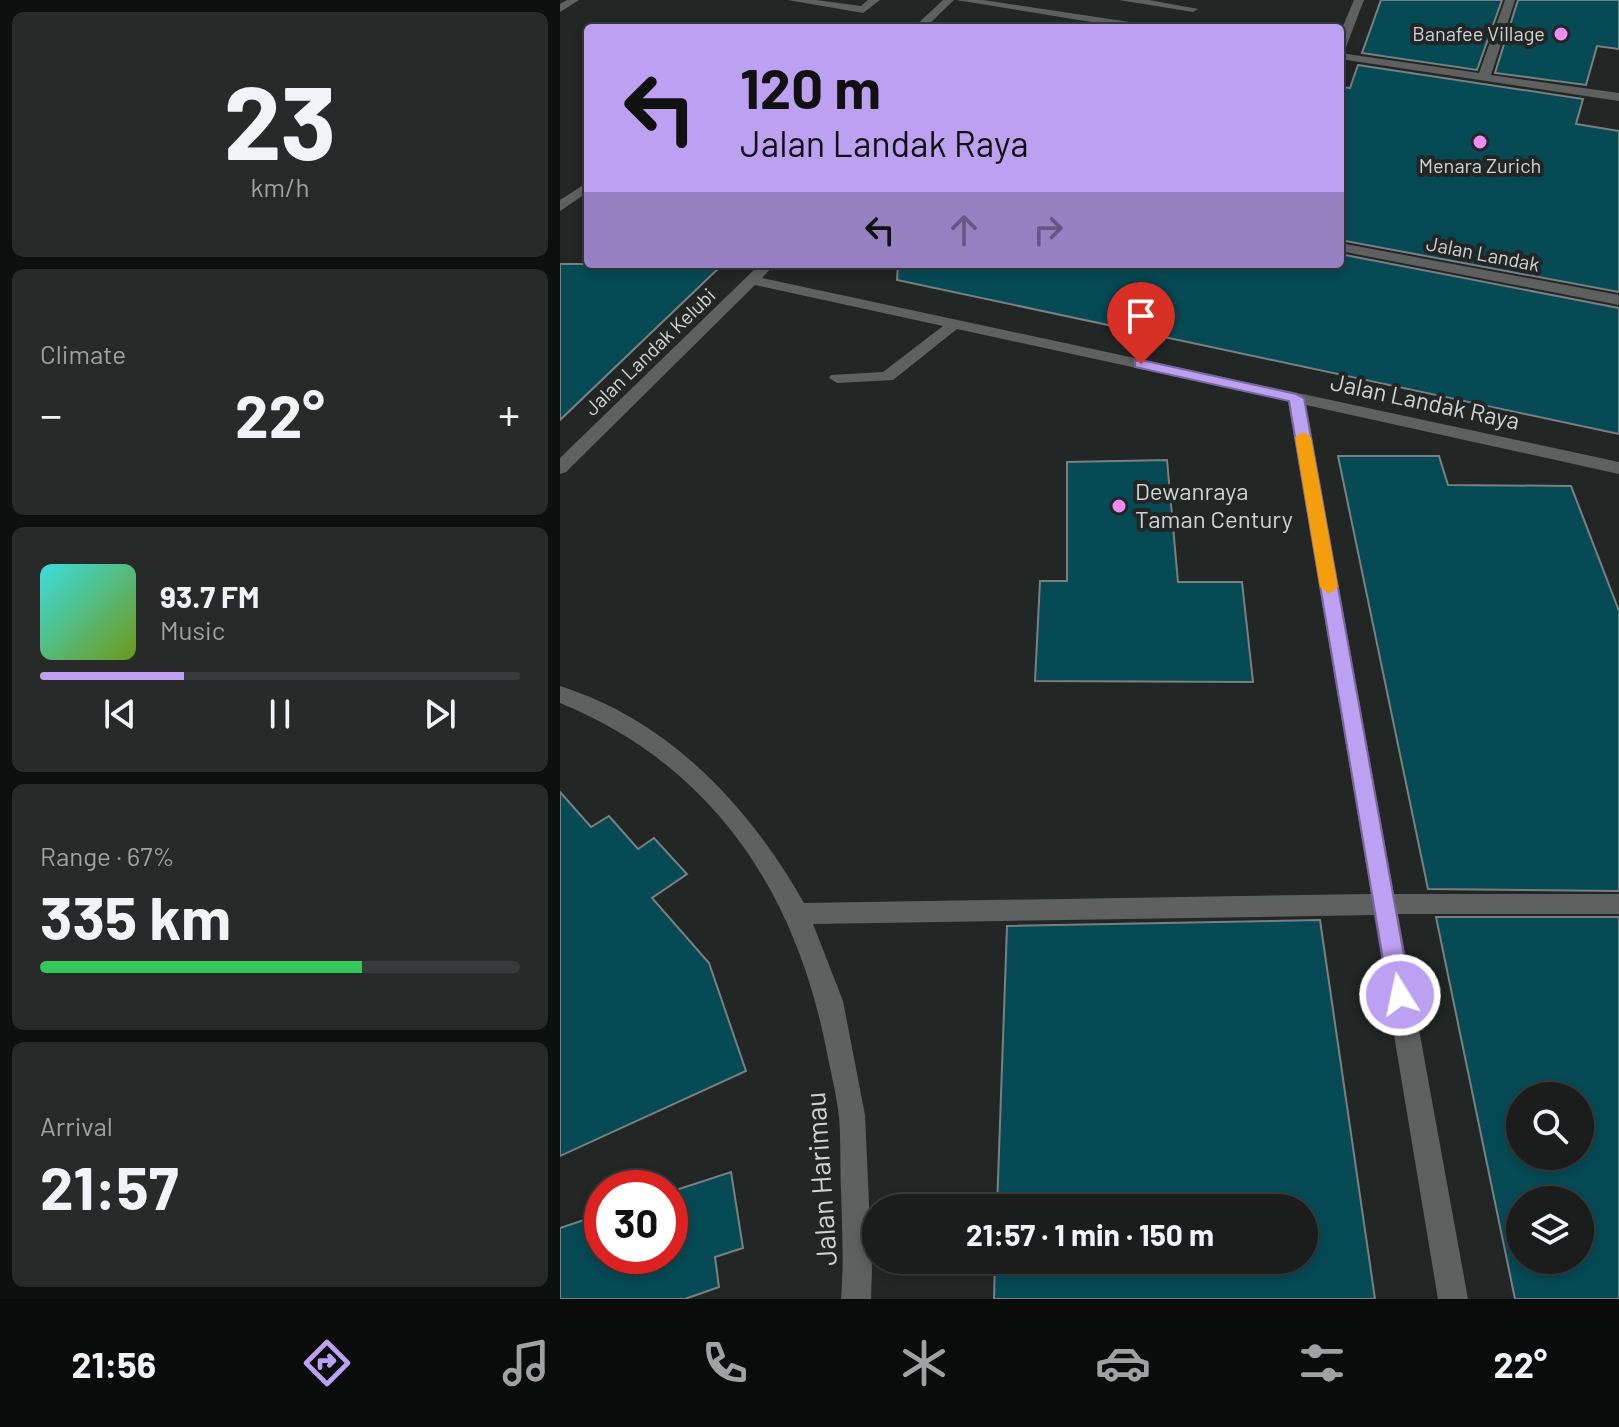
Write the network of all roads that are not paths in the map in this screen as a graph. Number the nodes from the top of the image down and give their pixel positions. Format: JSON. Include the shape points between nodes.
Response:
{"nodes":[{"id":1,"x":574,"y":0,"type":"edge"},
{"id":2,"x":793,"y":0,"type":"edge"},
{"id":3,"x":875,"y":0,"type":"edge"},
{"id":4,"x":949,"y":0,"type":"edge"},
{"id":5,"x":961,"y":0,"type":"edge"},
{"id":6,"x":1124,"y":0,"type":"edge"},
{"id":7,"x":1359,"y":0,"type":"edge"},
{"id":8,"x":1510,"y":0,"type":"edge"},
{"id":9,"x":982,"y":2,"type":"edge"},
{"id":10,"x":1177,"y":3,"type":"edge"},
{"id":11,"x":1020,"y":4,"type":"edge"},
{"id":12,"x":560,"y":9,"type":"edge"},
{"id":13,"x":1193,"y":9,"type":"edge"},
{"id":14,"x":1076,"y":17,"type":"junction"},
{"id":15,"x":923,"y":24,"type":"edge"},
{"id":16,"x":1070,"y":24,"type":"edge"},
{"id":17,"x":1123,"y":24,"type":"edge"},
{"id":18,"x":1344,"y":37,"type":"edge"},
{"id":19,"x":1344,"y":57,"type":"edge"},
{"id":20,"x":1484,"y":77,"type":"junction"},
{"id":21,"x":1619,"y":97,"type":"edge"},
{"id":22,"x":584,"y":189,"type":"edge"},
{"id":23,"x":560,"y":207,"type":"edge"},
{"id":24,"x":1344,"y":248,"type":"edge"},
{"id":25,"x":764,"y":268,"type":"edge"},
{"id":26,"x":752,"y":280,"type":"junction"},
{"id":27,"x":1619,"y":300,"type":"edge"},
{"id":28,"x":954,"y":324,"type":"junction"},
{"id":29,"x":837,"y":378,"type":"dead end"},
{"id":30,"x":1296,"y":398,"type":"junction"},
{"id":31,"x":560,"y":468,"type":"edge"},
{"id":32,"x":1619,"y":468,"type":"edge"},
{"id":33,"x":560,"y":694,"type":"edge"},
{"id":34,"x":1384,"y":904,"type":"junction"},
{"id":35,"x":1619,"y":904,"type":"edge"},
{"id":36,"x":797,"y":914,"type":"junction"},
{"id":37,"x":856,"y":1299,"type":"edge"},
{"id":38,"x":1453,"y":1299,"type":"edge"}],
"edges":[{"from":1,"to":12,"type":"street"},
{"from":2,"to":3,"type":"street","via":[[863,10]]},
{"from":4,"to":15,"type":"street"},
{"from":5,"to":9,"type":"street"},
{"from":6,"to":10,"type":"street"},
{"from":7,"to":18,"type":"street"},
{"from":8,"to":20,"type":"street"},
{"from":9,"to":11,"type":"street"},
{"from":10,"to":13,"type":"street"},
{"from":11,"to":14,"type":"street"},
{"from":14,"to":16,"type":"street"},
{"from":14,"to":17,"type":"street"},
{"from":19,"to":20,"type":"street"},
{"from":20,"to":21,"type":"street"},
{"from":22,"to":23,"type":"street"},
{"from":24,"to":27,"type":"street","name":"Jalan Landak"},
{"from":25,"to":26,"type":"street","name":"Jalan Landak Kelubi"},
{"from":26,"to":28,"type":"street","name":"Jalan Landak Raya"},
{"from":26,"to":31,"type":"street","name":"Jalan Landak Kelubi"},
{"from":28,"to":29,"type":"street","via":[[887,377]]},
{"from":28,"to":30,"type":"street","name":"Jalan Landak Raya"},
{"from":30,"to":32,"type":"street","name":"Jalan Landak Raya"},
{"from":30,"to":34,"type":"street"},
{"from":33,"to":36,"type":"street","name":"Jalan Harimau","via":[[611,715],[670,754],[716,796],[771,867]]},
{"from":34,"to":35,"type":"street"},
{"from":34,"to":36,"type":"street"},
{"from":34,"to":38,"type":"street"},
{"from":36,"to":37,"type":"street","name":"Jalan Harimau","via":[[830,1001],[852,1115]]}]}
